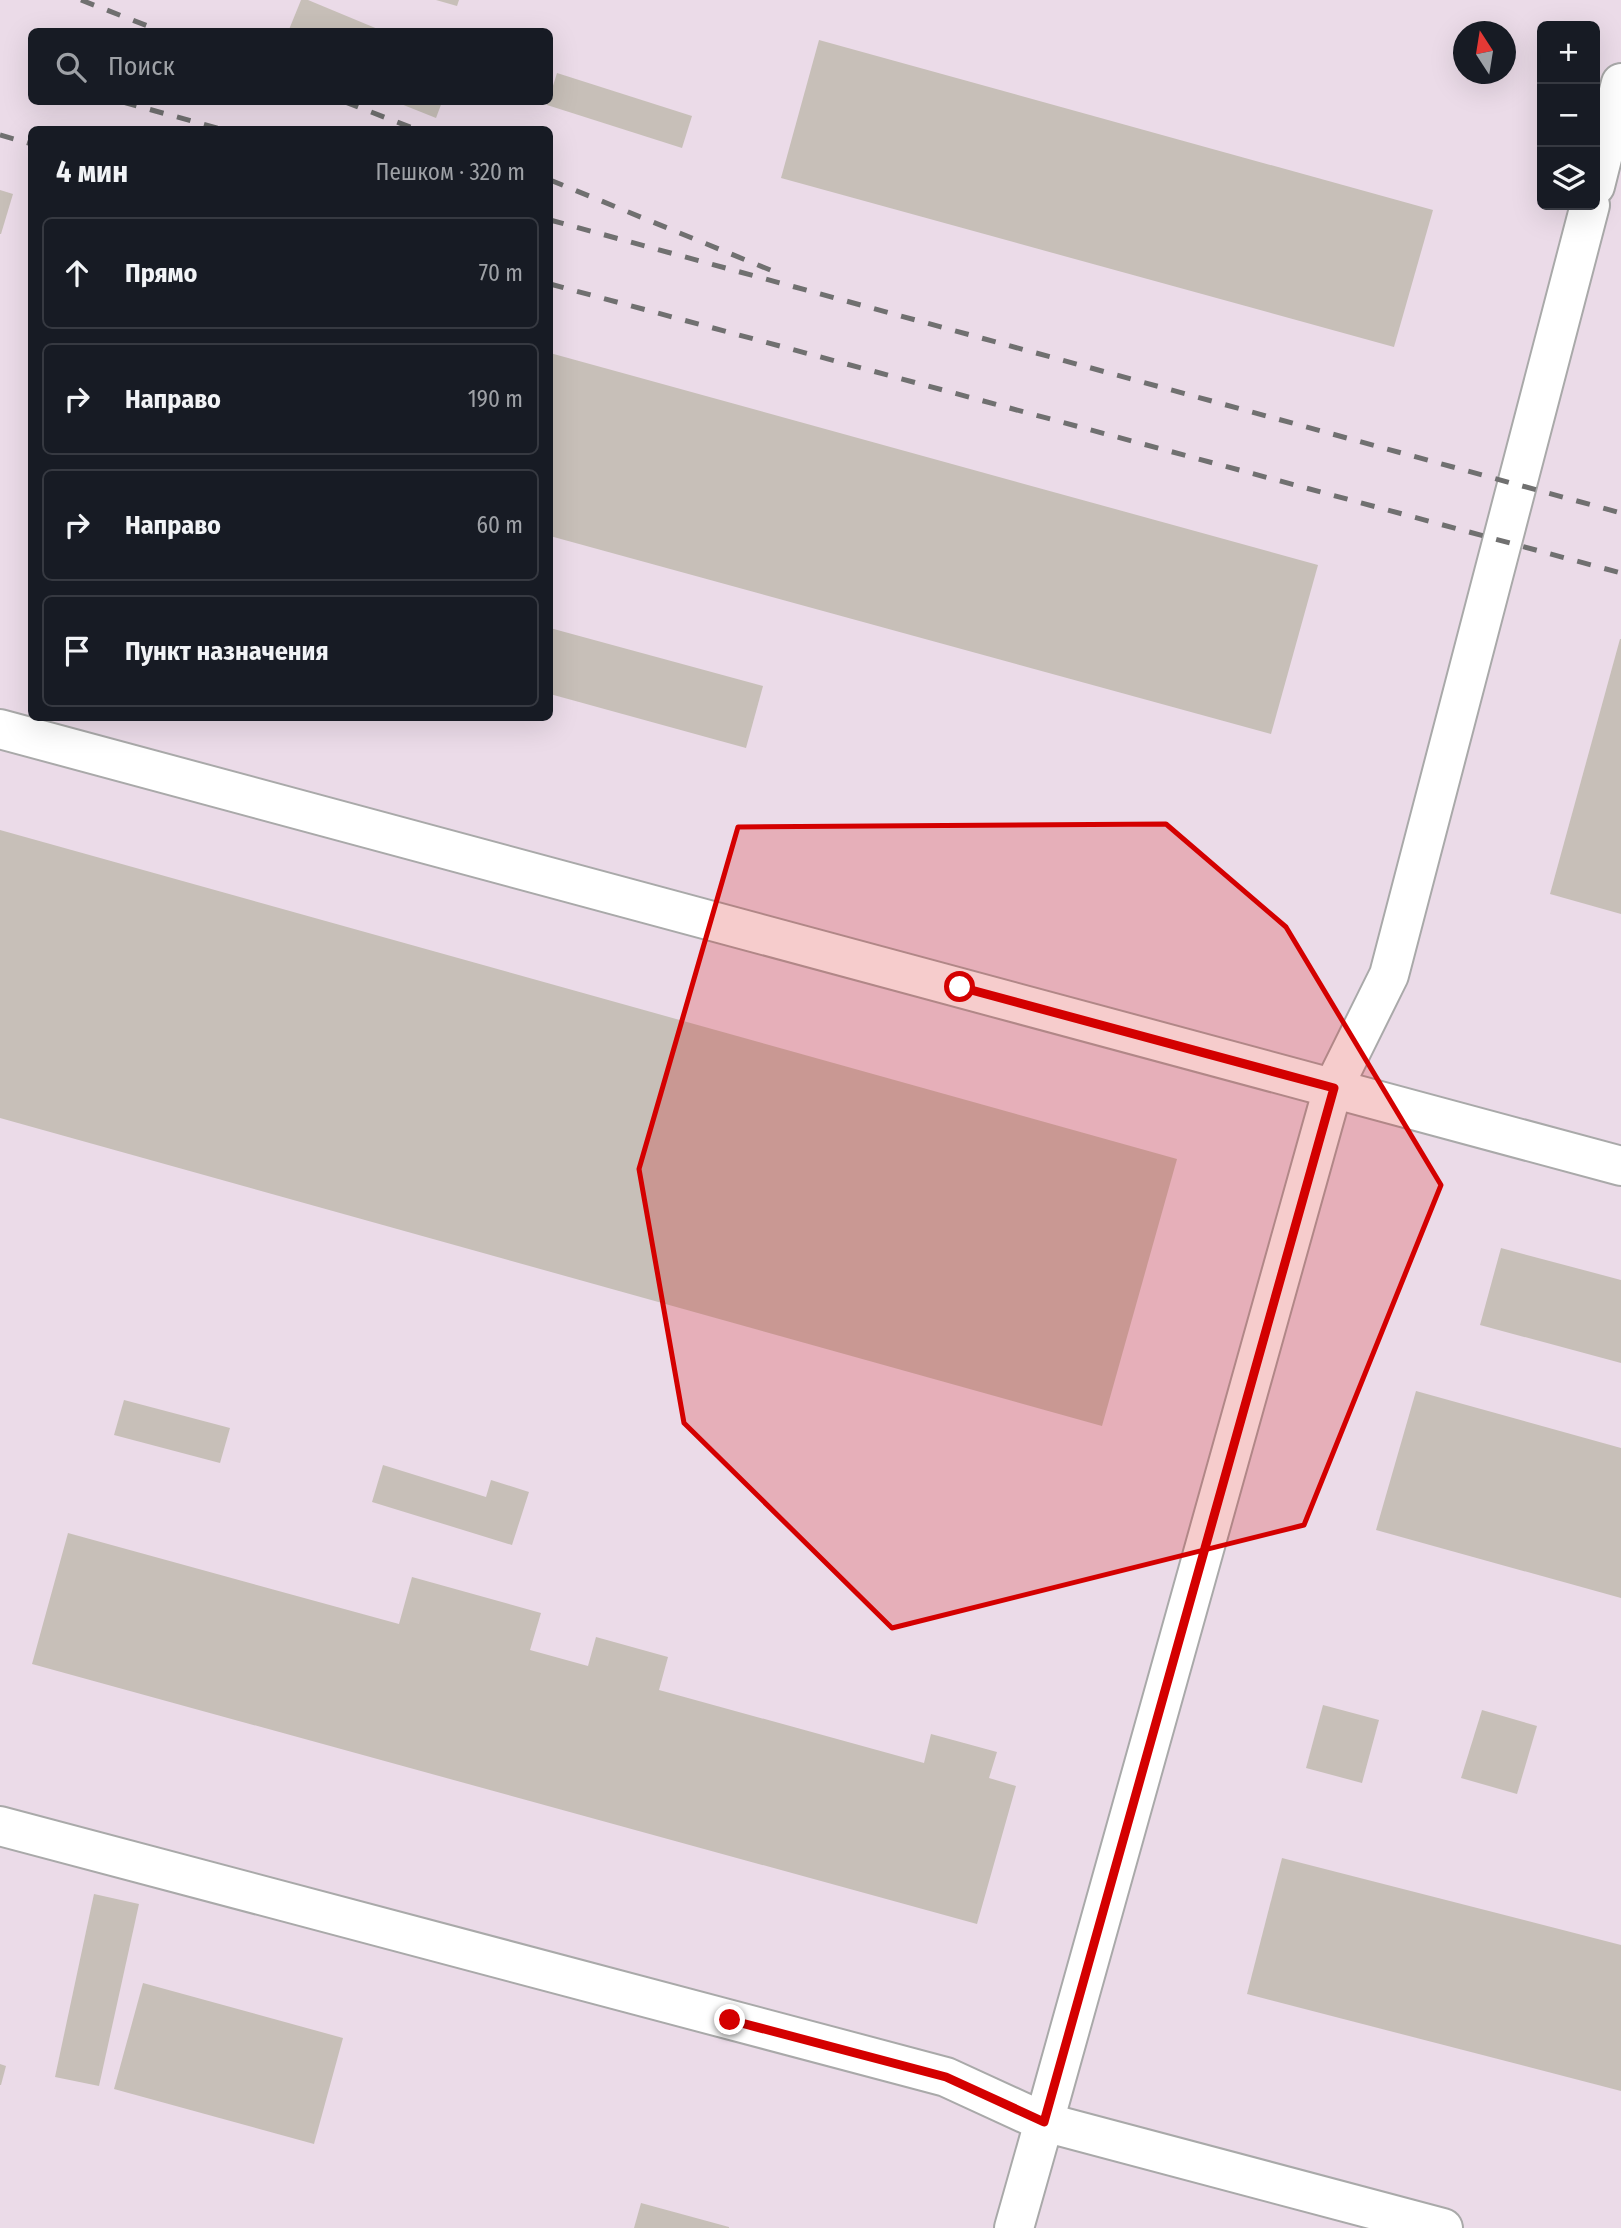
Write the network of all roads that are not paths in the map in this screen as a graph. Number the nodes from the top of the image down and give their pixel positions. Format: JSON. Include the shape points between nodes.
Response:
{"nodes":[{"id":1,"x":1621,"y":83,"type":"edge"},
{"id":2,"x":1600,"y":166,"type":"edge"},
{"id":3,"x":1589,"y":210,"type":"edge"},
{"id":4,"x":0,"y":729,"type":"edge"},
{"id":5,"x":1334,"y":1088,"type":"junction"},
{"id":6,"x":1621,"y":1166,"type":"edge"},
{"id":7,"x":0,"y":1826,"type":"edge"},
{"id":8,"x":1044,"y":2122,"type":"junction"},
{"id":9,"x":1014,"y":2228,"type":"edge"},
{"id":10,"x":1443,"y":2228,"type":"edge"}],
"edges":[{"from":1,"to":2,"type":"lane"},
{"from":3,"to":5,"type":"lane","via":[[1389,975]]},
{"from":4,"to":5,"type":"lane"},
{"from":5,"to":6,"type":"lane"},
{"from":5,"to":8,"type":"lane"},
{"from":7,"to":8,"type":"lane","via":[[946,2077]]},
{"from":8,"to":9,"type":"lane"},
{"from":8,"to":10,"type":"lane"}]}
